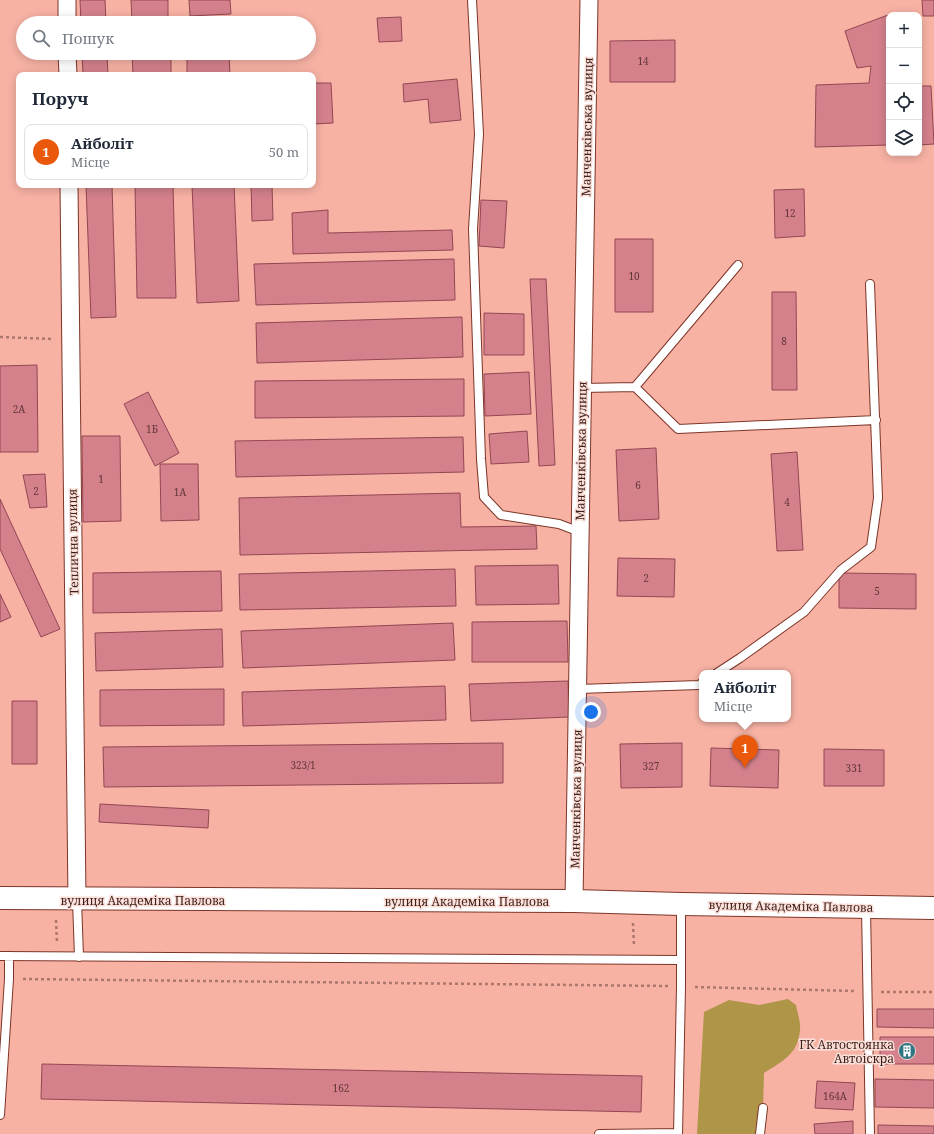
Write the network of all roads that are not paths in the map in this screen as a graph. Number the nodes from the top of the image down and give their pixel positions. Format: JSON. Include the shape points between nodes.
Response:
{"nodes":[{"id":1,"x":67,"y":0,"type":"edge"},
{"id":2,"x":472,"y":0,"type":"edge"},
{"id":3,"x":589,"y":0,"type":"edge"},
{"id":4,"x":67,"y":16,"type":"edge"},
{"id":5,"x":67,"y":60,"type":"edge"},
{"id":6,"x":68,"y":72,"type":"edge"},
{"id":7,"x":68,"y":188,"type":"edge"},
{"id":8,"x":738,"y":265,"type":"dead end"},
{"id":9,"x":870,"y":284,"type":"dead end"},
{"id":10,"x":582,"y":388,"type":"junction"},
{"id":11,"x":635,"y":388,"type":"junction"},
{"id":12,"x":876,"y":420,"type":"junction"},
{"id":13,"x":580,"y":532,"type":"junction"},
{"id":14,"x":722,"y":670,"type":"edge"},
{"id":15,"x":699,"y":685,"type":"edge"},
{"id":16,"x":578,"y":689,"type":"junction"},
{"id":17,"x":0,"y":898,"type":"edge"},
{"id":18,"x":78,"y":899,"type":"junction"},
{"id":19,"x":574,"y":901,"type":"junction"},
{"id":20,"x":681,"y":904,"type":"junction"},
{"id":21,"x":866,"y":907,"type":"junction"},
{"id":22,"x":934,"y":908,"type":"edge"},
{"id":23,"x":0,"y":956,"type":"edge"},
{"id":24,"x":9,"y":956,"type":"junction"},
{"id":25,"x":79,"y":957,"type":"junction"},
{"id":26,"x":680,"y":960,"type":"junction"},
{"id":27,"x":763,"y":1108,"type":"dead end"},
{"id":28,"x":0,"y":1115,"type":"edge"},
{"id":29,"x":599,"y":1134,"type":"edge"},
{"id":30,"x":678,"y":1134,"type":"edge"},
{"id":31,"x":760,"y":1134,"type":"edge"},
{"id":32,"x":870,"y":1134,"type":"edge"}],
"edges":[{"from":1,"to":4,"type":"street"},
{"from":2,"to":13,"type":"lane","via":[[479,134],[473,229],[484,497],[501,515],[559,524]]},
{"from":3,"to":10,"type":"street","name":"Манченківська вулиця"},
{"from":5,"to":6,"type":"street"},
{"from":7,"to":18,"type":"street","name":"Теплична вулиця"},
{"from":8,"to":11,"type":"lane"},
{"from":9,"to":12,"type":"lane"},
{"from":10,"to":11,"type":"lane"},
{"from":10,"to":13,"type":"street","name":"Манченківська вулиця"},
{"from":11,"to":12,"type":"lane","via":[[678,429]]},
{"from":12,"to":14,"type":"lane","via":[[878,498],[871,547],[841,570],[804,612]]},
{"from":13,"to":16,"type":"street","name":"Манченківська вулиця"},
{"from":15,"to":16,"type":"lane"},
{"from":16,"to":19,"type":"street","name":"Манченківська вулиця"},
{"from":17,"to":18,"type":"main road","name":"вулиця Академіка Павлова"},
{"from":18,"to":19,"type":"main road","name":"вулиця Академіка Павлова"},
{"from":18,"to":25,"type":"lane"},
{"from":19,"to":20,"type":"main road","name":"вулиця Академіка Павлова"},
{"from":20,"to":21,"type":"main road","name":"вулиця Академіка Павлова"},
{"from":20,"to":26,"type":"lane"},
{"from":21,"to":22,"type":"main road","name":"вулиця Академіка Павлова"},
{"from":21,"to":32,"type":"lane"},
{"from":23,"to":24,"type":"lane"},
{"from":24,"to":25,"type":"lane"},
{"from":24,"to":28,"type":"lane"},
{"from":25,"to":26,"type":"lane"},
{"from":26,"to":30,"type":"lane"},
{"from":27,"to":31,"type":"lane"},
{"from":29,"to":30,"type":"lane"}]}
